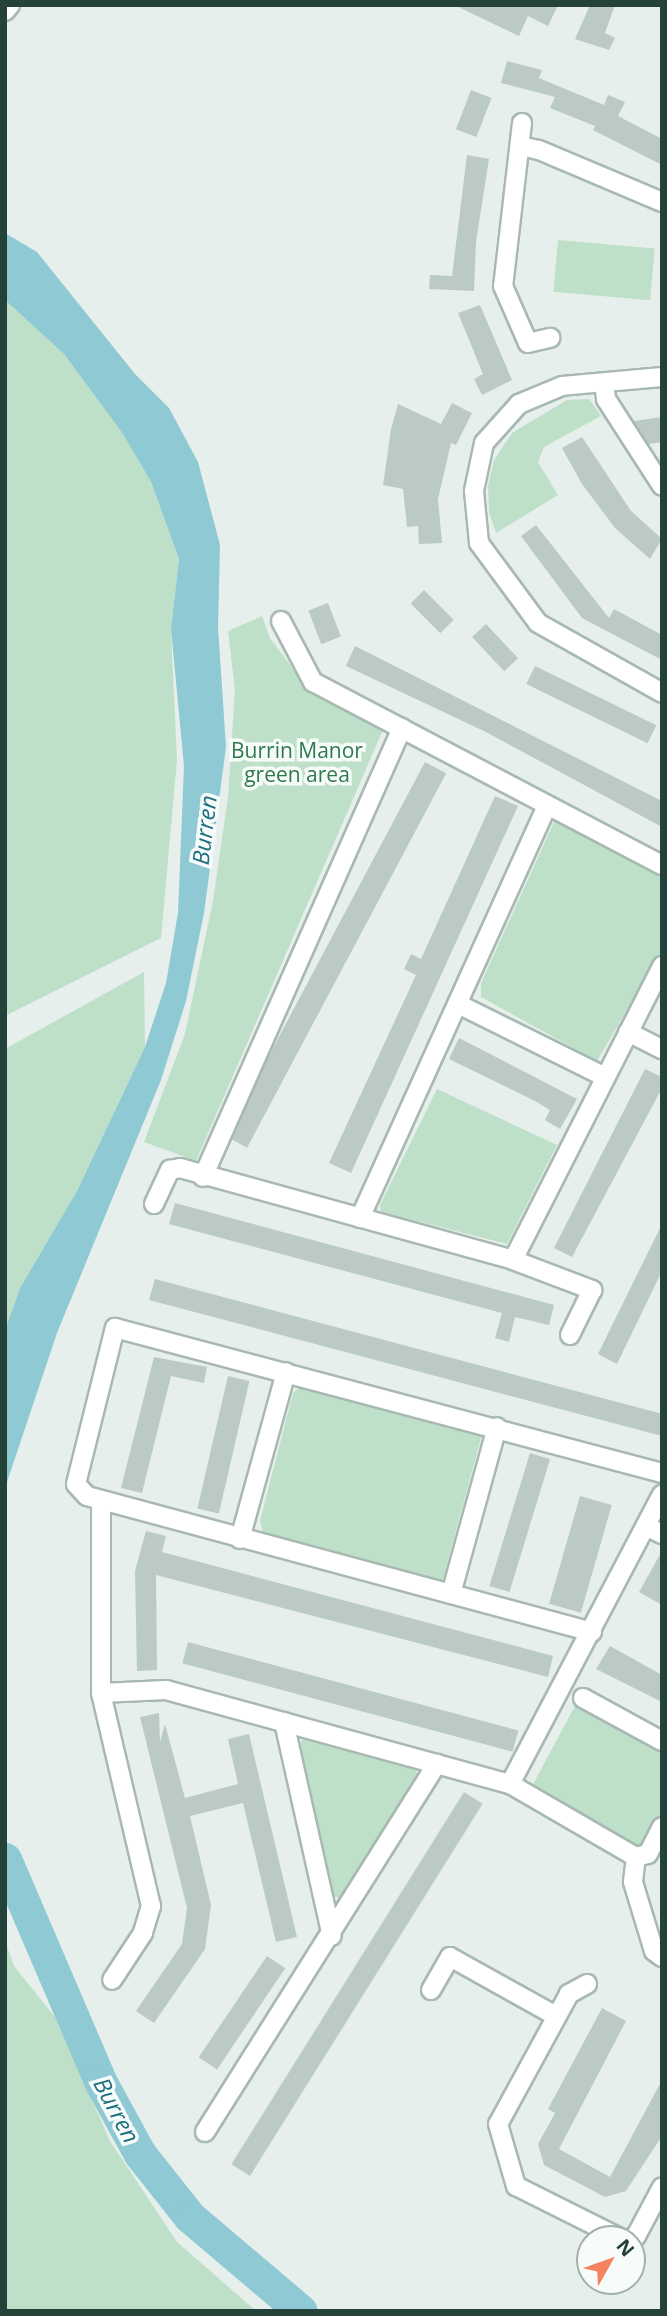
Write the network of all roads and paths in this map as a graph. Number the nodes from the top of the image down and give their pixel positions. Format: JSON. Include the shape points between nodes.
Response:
{"nodes":[{"id":1,"x":10,"y":5,"type":"edge"},
{"id":2,"x":5,"y":11,"type":"edge"},
{"id":3,"x":522,"y":123,"type":"dead end"},
{"id":4,"x":520,"y":146,"type":"junction"},
{"id":5,"x":662,"y":202,"type":"edge"},
{"id":6,"x":550,"y":338,"type":"dead end"},
{"id":7,"x":662,"y":377,"type":"edge"},
{"id":8,"x":604,"y":384,"type":"junction"},
{"id":9,"x":662,"y":486,"type":"edge"},
{"id":10,"x":281,"y":621,"type":"dead end"},
{"id":11,"x":662,"y":693,"type":"edge"},
{"id":12,"x":402,"y":728,"type":"junction"},
{"id":13,"x":547,"y":804,"type":"junction"},
{"id":14,"x":662,"y":864,"type":"edge"},
{"id":15,"x":662,"y":966,"type":"edge"},
{"id":16,"x":458,"y":1004,"type":"junction"},
{"id":17,"x":628,"y":1032,"type":"junction"},
{"id":18,"x":662,"y":1049,"type":"edge"},
{"id":19,"x":606,"y":1077,"type":"junction"},
{"id":20,"x":204,"y":1177,"type":"junction"},
{"id":21,"x":154,"y":1204,"type":"dead end"},
{"id":22,"x":360,"y":1218,"type":"junction"},
{"id":23,"x":513,"y":1260,"type":"junction"},
{"id":24,"x":570,"y":1335,"type":"dead end"},
{"id":25,"x":286,"y":1372,"type":"junction"},
{"id":26,"x":497,"y":1427,"type":"junction"},
{"id":27,"x":662,"y":1473,"type":"edge"},
{"id":28,"x":662,"y":1495,"type":"edge"},
{"id":29,"x":101,"y":1500,"type":"junction"},
{"id":30,"x":654,"y":1530,"type":"edge"},
{"id":31,"x":240,"y":1539,"type":"junction"},
{"id":32,"x":451,"y":1594,"type":"junction"},
{"id":33,"x":592,"y":1632,"type":"junction"},
{"id":34,"x":101,"y":1693,"type":"junction"},
{"id":35,"x":583,"y":1698,"type":"dead end"},
{"id":36,"x":284,"y":1722,"type":"junction"},
{"id":37,"x":662,"y":1741,"type":"edge"},
{"id":38,"x":437,"y":1764,"type":"junction"},
{"id":39,"x":510,"y":1784,"type":"junction"},
{"id":40,"x":662,"y":1827,"type":"edge"},
{"id":41,"x":636,"y":1857,"type":"junction"},
{"id":42,"x":332,"y":1936,"type":"junction"},
{"id":43,"x":662,"y":1957,"type":"edge"},
{"id":44,"x":112,"y":1980,"type":"dead end"},
{"id":45,"x":587,"y":1984,"type":"dead end"},
{"id":46,"x":431,"y":1990,"type":"dead end"},
{"id":47,"x":556,"y":2015,"type":"junction"},
{"id":48,"x":205,"y":2132,"type":"dead end"},
{"id":49,"x":662,"y":2187,"type":"edge"},
{"id":50,"x":594,"y":2225,"type":"edge"},
{"id":51,"x":642,"y":2225,"type":"edge"}],
"edges":[{"from":1,"to":2,"type":"street"},
{"from":3,"to":4,"type":"street"},
{"from":4,"to":5,"type":"street"},
{"from":4,"to":6,"type":"street","via":[[503,286],[528,344]]},
{"from":7,"to":8,"type":"street"},
{"from":8,"to":9,"type":"street","via":[[606,400]]},
{"from":8,"to":11,"type":"street","via":[[562,386],[519,404],[500,422],[484,443],[474,491],[479,543],[538,623]]},
{"from":10,"to":12,"type":"street","via":[[313,682]]},
{"from":12,"to":13,"type":"street"},
{"from":12,"to":20,"type":"street"},
{"from":13,"to":14,"type":"street"},
{"from":13,"to":16,"type":"street"},
{"from":15,"to":17,"type":"street"},
{"from":16,"to":19,"type":"street"},
{"from":16,"to":22,"type":"street"},
{"from":17,"to":18,"type":"street"},
{"from":17,"to":19,"type":"street"},
{"from":19,"to":23,"type":"street"},
{"from":20,"to":21,"type":"street","via":[[180,1168],[170,1170]]},
{"from":20,"to":22,"type":"street"},
{"from":22,"to":23,"type":"street"},
{"from":23,"to":24,"type":"street","via":[[592,1290]]},
{"from":25,"to":26,"type":"street"},
{"from":25,"to":29,"type":"street","via":[[115,1328],[76,1484],[87,1496]]},
{"from":25,"to":31,"type":"street"},
{"from":26,"to":27,"type":"street"},
{"from":26,"to":32,"type":"street"},
{"from":28,"to":30,"type":"street"},
{"from":29,"to":31,"type":"street"},
{"from":29,"to":34,"type":"street"},
{"from":30,"to":33,"type":"street"},
{"from":31,"to":32,"type":"street"},
{"from":32,"to":33,"type":"street"},
{"from":33,"to":39,"type":"street"},
{"from":34,"to":36,"type":"street","via":[[166,1690]]},
{"from":34,"to":44,"type":"street","via":[[151,1906],[144,1933]]},
{"from":35,"to":37,"type":"street"},
{"from":36,"to":38,"type":"street"},
{"from":36,"to":42,"type":"street"},
{"from":38,"to":39,"type":"street"},
{"from":38,"to":42,"type":"street"},
{"from":39,"to":41,"type":"street"},
{"from":40,"to":41,"type":"street","via":[[648,1854]]},
{"from":41,"to":43,"type":"street","via":[[633,1882],[654,1951]]},
{"from":42,"to":48,"type":"street"},
{"from":45,"to":47,"type":"street","via":[[572,1990]]},
{"from":46,"to":47,"type":"street","via":[[450,1957]]},
{"from":47,"to":50,"type":"street","via":[[498,2124],[516,2186]]},
{"from":49,"to":51,"type":"street"}]}
